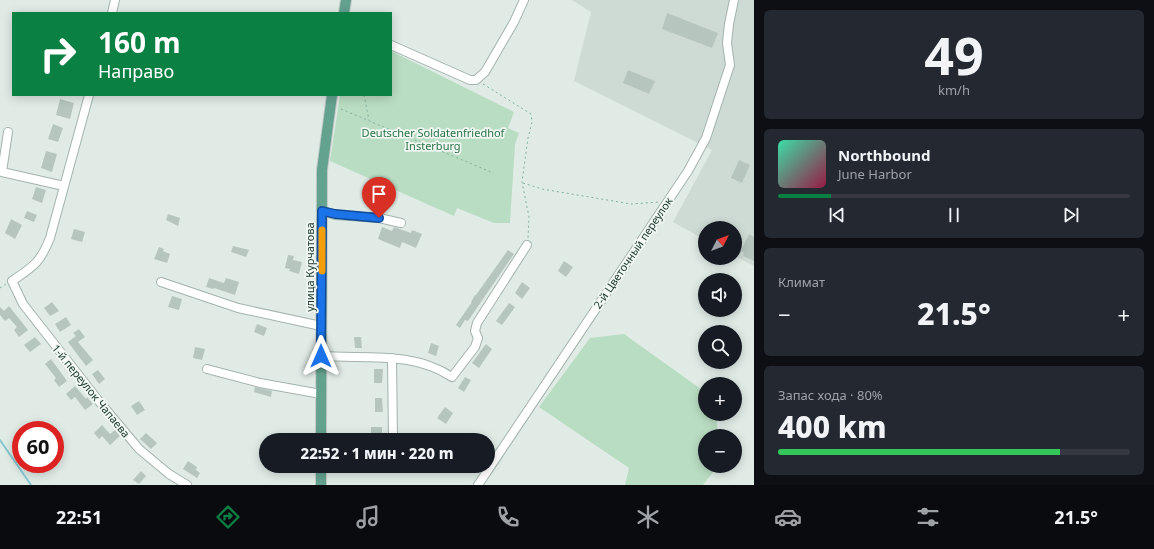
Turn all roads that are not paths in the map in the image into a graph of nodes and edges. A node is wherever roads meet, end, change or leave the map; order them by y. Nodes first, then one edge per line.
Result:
1 (115, 0) edge
2 (346, 0) edge
3 (524, 0) edge
4 (734, 0) edge
5 (112, 12) edge
6 (344, 12) edge
7 (392, 45) edge
8 (89, 96) edge
9 (332, 96) edge
10 (8, 132) dead end
11 (64, 186) junction
12 (322, 211) junction
13 (401, 223) dead end
14 (527, 245) road end
15 (161, 282) dead end
16 (321, 326) junction
17 (321, 356) junction
18 (392, 358) junction
19 (207, 369) dead end
20 (321, 394) junction
21 (321, 433) edge
22 (393, 433) edge
23 (321, 473) edge
24 (187, 485) edge
25 (321, 485) edge
26 (478, 485) edge

1 - 5 street
2 - 6 main road
3 - 7 street
4 - 26 street, 2-й Цветочный переулок
8 - 11 street
9 - 12 main road, улица Курчатова
10 - 11 street
11 - 24 street, 1-й переулок Чапаева
12 - 13 street
12 - 16 main road, улица Курчатова
14 - 18 street
15 - 16 street
16 - 17 main road, улица Курчатова
17 - 18 street
17 - 20 main road, улица Курчатова
18 - 22 street
19 - 20 street
20 - 21 main road, улица Курчатова
23 - 25 main road

